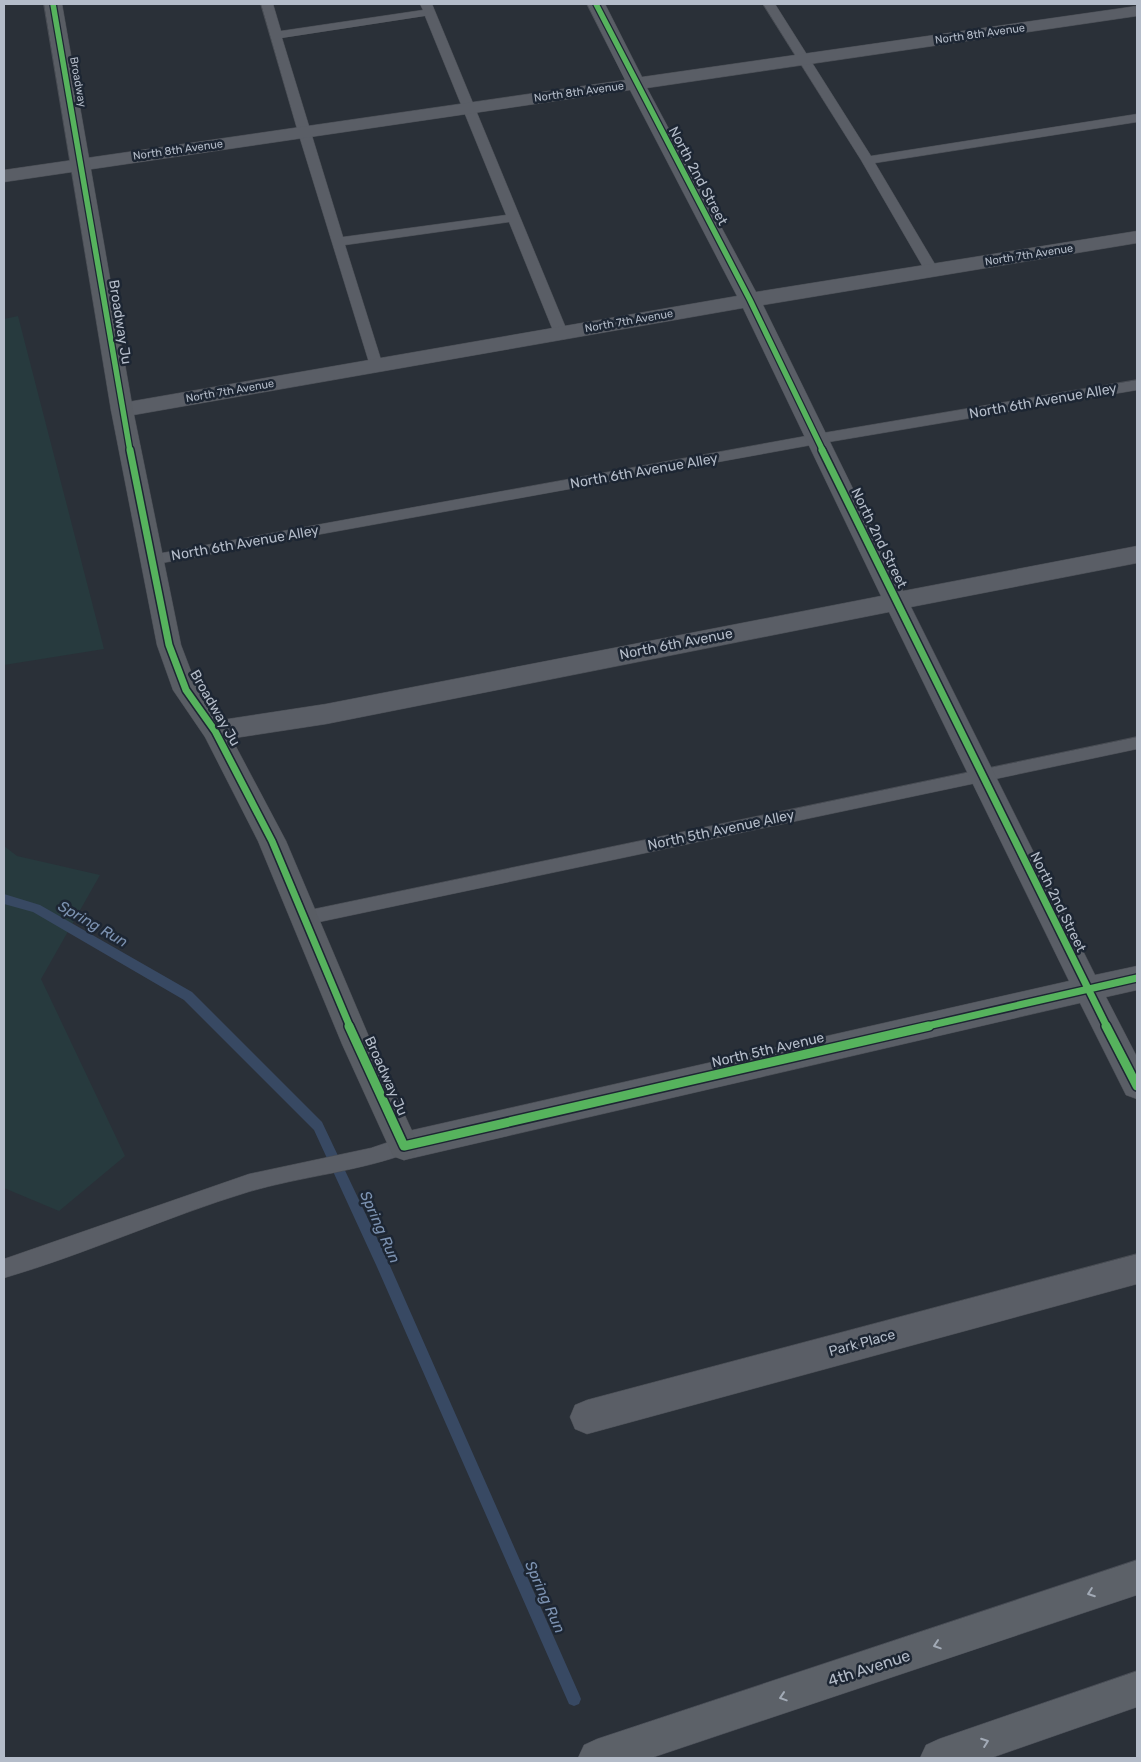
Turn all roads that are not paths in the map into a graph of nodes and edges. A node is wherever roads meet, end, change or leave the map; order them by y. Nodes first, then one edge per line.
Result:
1 (53, 4) edge
2 (268, 4) edge
3 (596, 4) edge
4 (769, 4) edge
5 (428, 8) edge
6 (1133, 11) edge
7 (276, 35) junction
8 (806, 59) junction
9 (636, 84) junction
10 (468, 108) junction
11 (1137, 118) edge
12 (304, 132) junction
13 (867, 160) junction
14 (81, 164) junction
15 (4, 176) edge
16 (513, 218) junction
17 (1137, 237) edge
18 (338, 242) junction
19 (932, 270) junction
20 (750, 300) junction
21 (561, 333) junction
22 (376, 366) junction
23 (1137, 385) edge
24 (122, 410) junction
25 (818, 440) junction
26 (1137, 554) edge
27 (151, 560) junction
28 (895, 600) junction
29 (215, 731) junction
30 (1137, 743) edge
31 (981, 774) junction
32 (305, 918) junction
33 (1137, 978) edge
34 (1087, 989) junction
35 (1137, 1086) edge
36 (404, 1146) junction
37 (4, 1269) edge
38 (1137, 1270) edge
39 (587, 1417) dead end
40 (1137, 1577) edge
41 (1137, 1689) edge
42 (598, 1758) edge
43 (939, 1758) edge

1 - 14 street, Broadway
2 - 7 lane
3 - 9 street, North 2nd Street
4 - 8 lane
5 - 7 lane
5 - 10 lane
6 - 8 street, North 8th Avenue
7 - 12 lane
8 - 9 street, North 8th Avenue
8 - 13 lane
9 - 10 street, North 8th Avenue
9 - 20 street, North 2nd Street
10 - 12 street, North 8th Avenue
10 - 16 lane
11 - 13 lane
12 - 14 street, North 8th Avenue
12 - 18 lane
13 - 19 lane
14 - 15 street, North 8th Avenue
14 - 24 street, Broadway Ju
16 - 18 lane
16 - 21 lane
17 - 19 street, North 7th Avenue
18 - 22 lane
19 - 20 street, North 7th Avenue
20 - 21 street, North 7th Avenue
20 - 25 street, North 2nd Street
21 - 22 street, North 7th Avenue
22 - 24 street, North 7th Avenue
23 - 25 lane, North 6th Avenue Alley
24 - 27 street, Broadway Ju
25 - 27 lane, North 6th Avenue Alley
25 - 28 street, North 2nd Street
26 - 28 street, North 6th Avenue
27 - 29 street, Broadway Ju
28 - 29 street, North 6th Avenue
28 - 31 street, North 2nd Street
29 - 32 street, Broadway Ju
30 - 31 lane, North 5th Avenue Alley
31 - 32 lane, North 5th Avenue Alley
31 - 34 street, North 2nd Street
32 - 36 street, Broadway Ju
33 - 34 street, North 5th Avenue
34 - 35 street, North 2nd Street
34 - 36 street, North 5th Avenue
36 - 37 lane
38 - 39 street, Park Place
40 -> 42 main road, 4th Avenue
43 -> 41 main road

